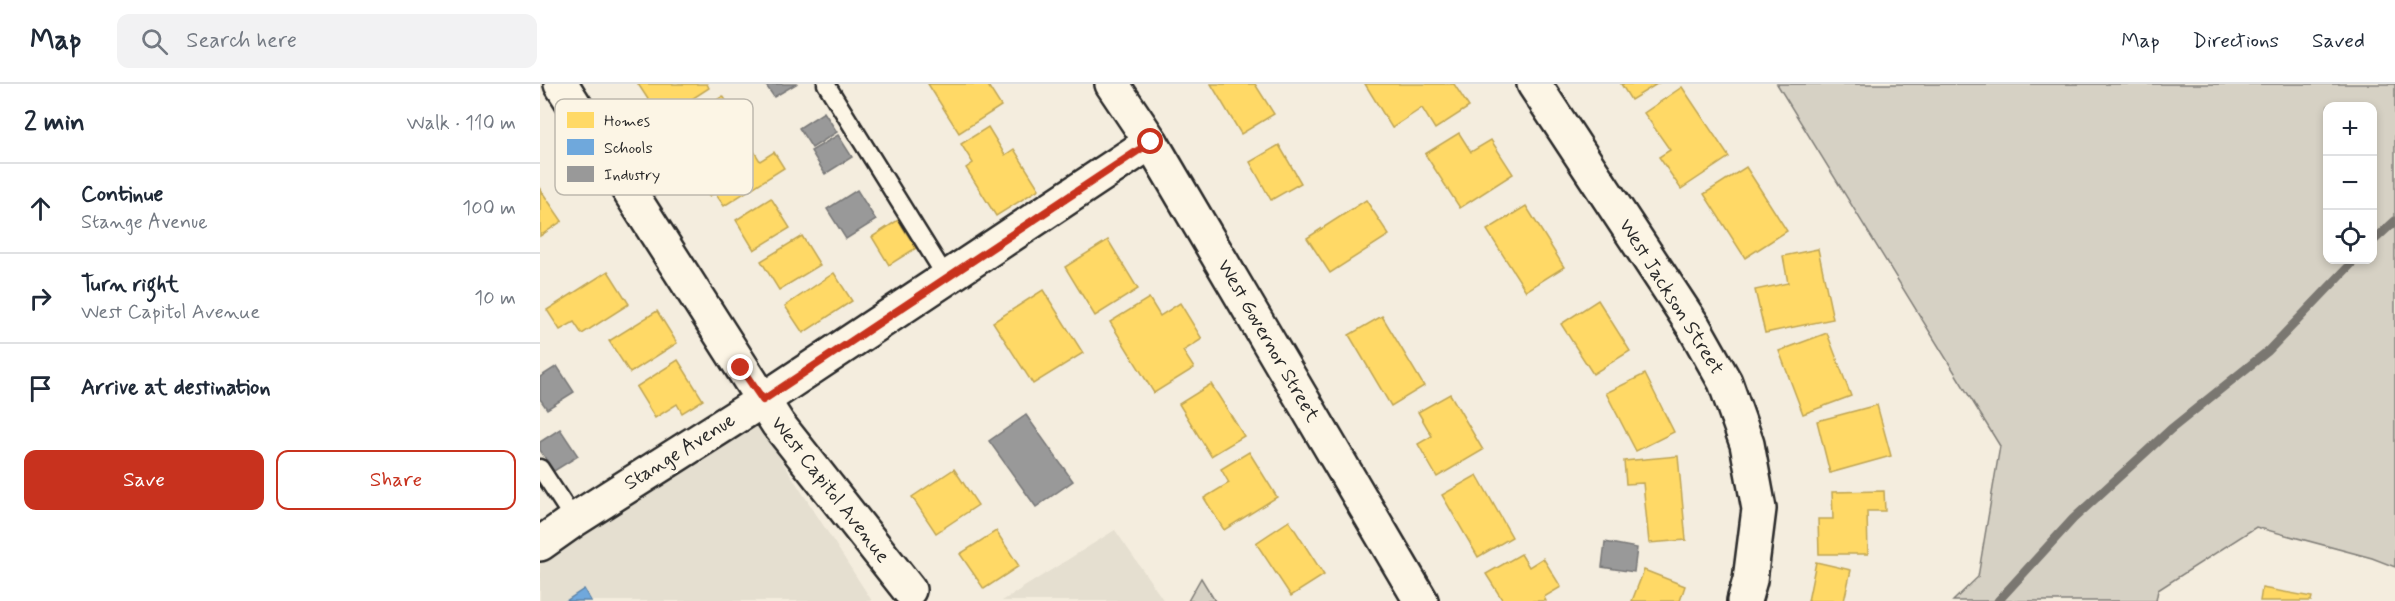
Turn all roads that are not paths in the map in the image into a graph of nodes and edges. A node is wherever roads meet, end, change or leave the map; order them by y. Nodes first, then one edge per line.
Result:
1 (561, 84) edge
2 (826, 84) edge
3 (1112, 84) edge
4 (1534, 84) edge
5 (571, 99) edge
6 (1151, 142) junction
7 (632, 195) edge
8 (946, 277) junction
9 (763, 400) junction
10 (540, 468) edge
11 (574, 520) junction
12 (540, 544) edge
13 (909, 590) dead end
14 (1421, 601) edge
15 (1744, 601) edge

1 - 5 street, West Capitol Avenue
2 - 8 lane
3 - 6 street, West Governor Street
4 - 15 street, West Jackson Street
6 - 8 street, Stange Avenue
6 - 14 street, West Governor Street
7 - 9 street, West Capitol Avenue
8 - 9 street, Stange Avenue
9 - 11 street, Stange Avenue
9 - 13 street, West Capitol Avenue
10 - 11 lane
11 - 12 street, Stange Avenue

